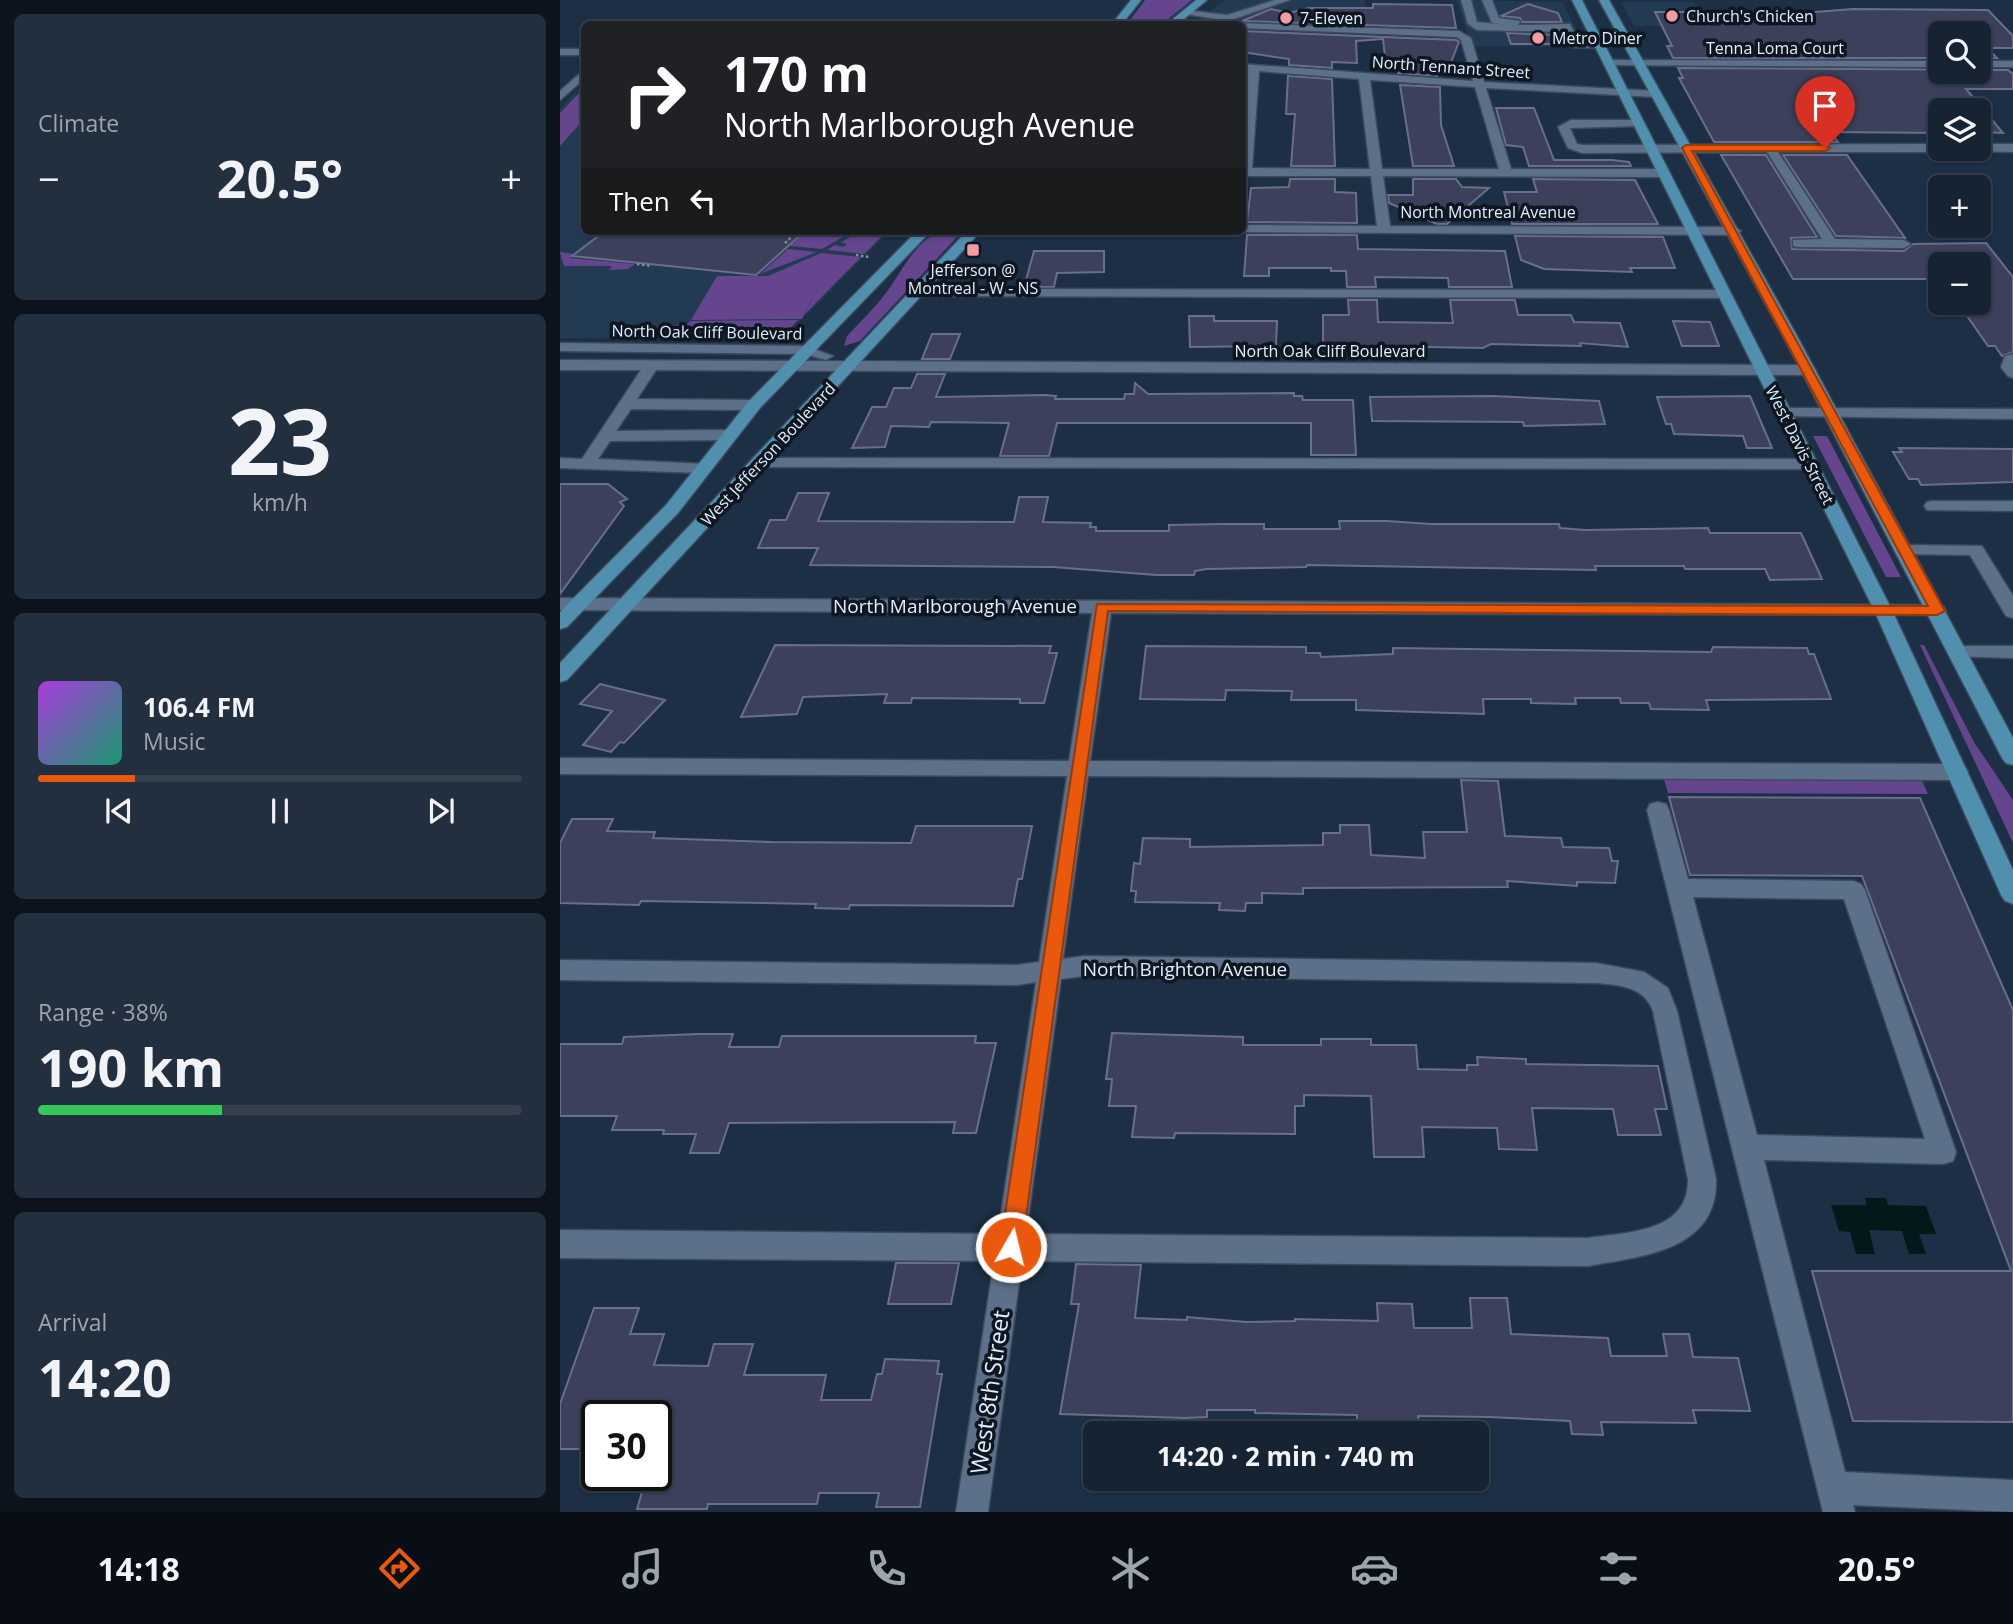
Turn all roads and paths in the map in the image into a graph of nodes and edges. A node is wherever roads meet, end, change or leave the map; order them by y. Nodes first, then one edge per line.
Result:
1 (1136, 0) edge
2 (1202, 0) edge
3 (1285, 0) edge
4 (1466, 0) edge
5 (1487, 0) edge
6 (1577, 0) edge
7 (1604, 0) edge
8 (1185, 13) junction
9 (1119, 21) edge
10 (1175, 21) edge
11 (1246, 25) edge
12 (1589, 26) junction
13 (1567, 27) junction
14 (1599, 45) junction
15 (560, 52) edge
16 (581, 52) edge
17 (1608, 63) junction
18 (1639, 63) junction
19 (1928, 64) edge
20 (1991, 64) edge
21 (2013, 64) edge
22 (1248, 67) edge
23 (581, 76) edge
24 (1364, 76) junction
25 (1480, 85) junction
26 (563, 92) edge
27 (1625, 94) junction
28 (1656, 94) junction
29 (1246, 120) edge
30 (1639, 123) junction
31 (1652, 148) junction
32 (1686, 148) junction
33 (1770, 148) junction
34 (1928, 148) edge
35 (1991, 148) edge
36 (2013, 148) edge
37 (1246, 172) edge
38 (1378, 173) junction
39 (1506, 173) junction
40 (1664, 173) junction
41 (1246, 229) edge
42 (1384, 229) junction
43 (1693, 231) junction
44 (1734, 231) junction
45 (794, 235) edge
46 (920, 235) edge
47 (970, 235) edge
48 (785, 243) dead end
49 (1798, 243) dead end
50 (1831, 243) junction
51 (1904, 244) dead end
52 (856, 255) dead end
53 (869, 257) dead end
54 (637, 264) dead end
55 (652, 266) dead end
56 (917, 293) junction
57 (1724, 294) junction
58 (560, 348) edge
59 (806, 350) junction
60 (2013, 358) edge
61 (851, 364) junction
62 (560, 365) edge
63 (652, 365) junction
64 (792, 366) junction
65 (1762, 370) junction
66 (1808, 370) junction
67 (2013, 373) edge
68 (627, 404) junction
69 (754, 405) junction
70 (1784, 413) junction
71 (1832, 414) junction
72 (2013, 414) edge
73 (727, 435) junction
74 (605, 436) junction
75 (560, 463) edge
76 (587, 463) junction
77 (760, 463) junction
78 (1809, 464) junction
79 (702, 468) junction
80 (1933, 506) dead end
81 (2013, 506) edge
82 (1906, 550) junction
83 (569, 604) edge
84 (628, 604) junction
85 (1102, 607) junction
86 (1883, 610) junction
87 (1937, 611) junction
88 (2013, 611) edge
89 (560, 623) edge
90 (1958, 652) junction
91 (2013, 652) edge
92 (560, 675) edge
93 (2013, 758) edge
94 (560, 766) edge
95 (1079, 767) junction
96 (1957, 772) junction
97 (1658, 810) dead end
98 (1679, 888) junction
99 (2013, 895) edge
100 (560, 970) edge
101 (1051, 970) junction
102 (1747, 1147) junction
103 (560, 1244) edge
104 (1011, 1247) junction
105 (2013, 1496) edge
106 (1836, 1500) edge
107 (972, 1512) edge

1 - 9 main road
2 - 8 main road
3 - 8 street
4 - 13 street
5 - 13 street
6 - 12 main road, West Davis Street
7 - 18 main road
8 - 10 main road
11 - 25 street
12 - 13 street
12 - 14 main road, West Davis Street
13 - 14 street
14 - 17 main road, West Davis Street
15 - 16 street
17 - 18 street, Tenna Loma Court
17 - 27 main road, West Davis Street
18 - 19 street, Tenna Loma Court
18 - 28 main road
20 - 21 street
22 - 24 street, North Tennant Street
22 - 29 street
23 - 26 street
24 - 25 street, North Tennant Street
24 - 38 street
25 - 27 street, North Tennant Street
25 - 39 street
27 - 28 street, North Tennant Street
27 - 30 main road, West Davis Street
28 - 32 main road
30 - 31 main road, West Davis Street
30 - 31 street
31 - 32 street
31 - 40 main road, West Davis Street
32 - 33 street
32 - 44 main road
33 - 34 street
33 - 50 street
35 - 36 street
37 - 38 street
38 - 39 street
38 - 42 street
39 - 40 street
40 - 43 main road, West Davis Street
41 - 42 street, North Montreal Avenue
42 - 43 street, North Montreal Avenue
43 - 44 street, North Montreal Avenue
43 - 57 main road, West Davis Street
44 - 66 main road
45 - 48 path
46 - 59 main road, West Jefferson Boulevard
47 - 56 main road, West Jefferson Boulevard
49 - 50 street
50 - 51 street
52 - 53 path
54 - 55 path
56 - 57 street
56 - 61 main road, West Jefferson Boulevard
57 - 65 main road, West Davis Street
58 - 59 street, North Oak Cliff Boulevard
59 - 61 street, North Oak Cliff Boulevard
59 - 64 main road, West Jefferson Boulevard
60 - 67 street
61 - 64 street, North Oak Cliff Boulevard
61 - 65 street, North Oak Cliff Boulevard
61 - 77 main road, West Jefferson Boulevard
62 - 63 street, North Oak Cliff Boulevard
63 - 64 street, North Oak Cliff Boulevard
63 - 68 street
64 - 69 main road, West Jefferson Boulevard
65 - 66 street, North Oak Cliff Boulevard
65 - 70 main road, West Davis Street
66 - 71 main road
68 - 69 street
68 - 74 street
69 - 73 main road, West Jefferson Boulevard
70 - 71 street
70 - 78 main road, West Davis Street
71 - 72 street
71 - 82 main road
73 - 74 street
73 - 79 main road, West Jefferson Boulevard
74 - 76 street
75 - 76 street
76 - 79 street
77 - 78 street
77 - 84 main road, West Jefferson Boulevard
78 - 86 main road, West Davis Street
79 - 83 main road, West Jefferson Boulevard
80 - 81 street
82 - 87 main road
82 - 88 street
83 - 84 street, North Marlborough Avenue
83 - 89 main road, West Jefferson Boulevard
84 - 85 street, North Marlborough Avenue
84 - 92 main road, West Jefferson Boulevard
85 - 86 street, North Marlborough Avenue
85 - 95 street, West 8th Street
86 - 87 street, North Marlborough Avenue
86 - 96 main road, West Davis Street
87 - 90 main road
90 - 91 street
90 - 93 main road
94 - 95 street
95 - 96 street
95 - 101 street, West 8th Street
96 - 99 main road, West Davis Street
97 - 98 street
98 - 102 street
98 - 102 street
100 - 101 street, North Brighton Avenue
101 - 104 street, West 8th Street
101 - 104 street, North Brighton Avenue
102 - 106 street
103 - 104 street, North Brighton Avenue
104 - 107 street, West 8th Street
105 - 106 street

